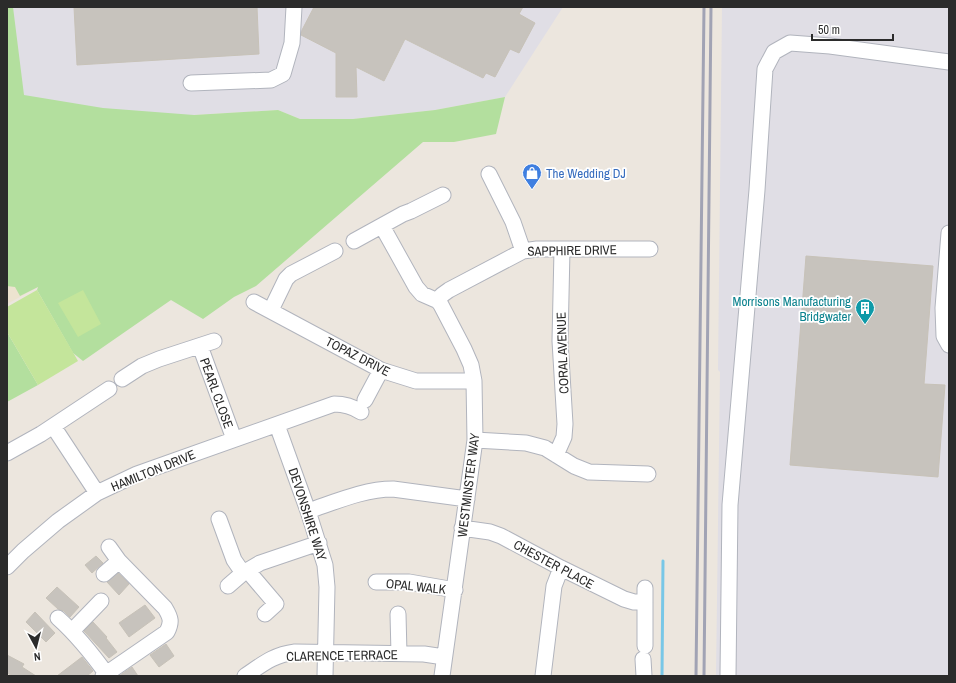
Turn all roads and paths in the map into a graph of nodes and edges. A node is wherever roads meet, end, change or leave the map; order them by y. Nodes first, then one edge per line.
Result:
1 (294, 7) edge
2 (949, 62) edge
3 (191, 83) dead end
4 (489, 174) dead end
5 (442, 195) dead end
6 (382, 226) junction
7 (949, 233) edge
8 (359, 238) dead end
9 (650, 249) dead end
10 (523, 250) junction
11 (562, 250) junction
12 (335, 251) dead end
13 (438, 301) junction
14 (254, 302) dead end
15 (271, 310) junction
16 (949, 345) edge
17 (381, 370) junction
18 (122, 379) dead end
19 (474, 381) junction
20 (109, 388) dead end
21 (277, 425) junction
22 (47, 430) junction
23 (234, 439) junction
24 (475, 440) junction
25 (7, 453) edge
26 (556, 455) junction
27 (648, 474) dead end
28 (97, 493) junction
29 (467, 499) junction
30 (308, 511) junction
31 (219, 519) dead end
32 (462, 528) junction
33 (319, 543) junction
34 (109, 547) dead end
35 (119, 561) junction
36 (7, 567) edge
37 (561, 568) junction
38 (245, 571) junction
39 (104, 574) dead end
40 (376, 582) dead end
41 (228, 586) dead end
42 (455, 590) junction
43 (101, 601) dead end
44 (265, 614) dead end
45 (398, 614) dead end
46 (58, 618) dead end
47 (72, 631) junction
48 (325, 653) junction
49 (399, 654) junction
50 (444, 657) junction
51 (106, 675) edge
52 (245, 676) edge
53 (325, 676) edge
54 (442, 676) edge
55 (543, 676) edge
56 (644, 676) edge
57 (728, 676) edge

1 - 3 street
2 - 57 street
4 - 10 street
5 - 6 street
6 - 8 street
6 - 13 street
7 - 16 street
9 - 11 street, SAPPHIRE DRIVE
10 - 11 street, SAPPHIRE DRIVE
10 - 13 street, SAPPHIRE DRIVE
11 - 26 street, CORAL AVENUE
12 - 15 street
13 - 19 street, WESTMINSTER WAY
14 - 15 street, TOPAZ DRIVE
15 - 17 street, TOPAZ DRIVE
17 - 19 street, TOPAZ DRIVE
17 - 21 street, HAMILTON DRIVE
18 - 23 street, PEARL CLOSE
19 - 24 street, WESTMINSTER WAY
20 - 22 street
21 - 23 street, HAMILTON DRIVE
21 - 30 street, DEVONSHIRE WAY
22 - 25 street
22 - 28 street
23 - 28 street, HAMILTON DRIVE
24 - 26 street
24 - 29 street, WESTMINSTER WAY
26 - 27 street
28 - 36 street, HAMILTON DRIVE
29 - 30 street
29 - 32 street, WESTMINSTER WAY
30 - 33 street, DEVONSHIRE WAY
31 - 38 street
32 - 37 street, CHESTER PLACE
32 - 42 street, WESTMINSTER WAY
33 - 38 street
33 - 48 street, DEVONSHIRE WAY
34 - 35 street
35 - 39 street
35 - 51 street
37 - 55 street
37 - 56 street, CHESTER PLACE
38 - 41 street
38 - 44 street
40 - 42 street, OPAL WALK
42 - 50 street, WESTMINSTER WAY
43 - 47 street
45 - 49 street
46 - 47 street
47 - 51 street
48 - 49 street, CLARENCE TERRACE
48 - 52 street, CLARENCE TERRACE
48 - 53 street, DEVONSHIRE WAY
49 - 50 street, CLARENCE TERRACE
50 - 54 street, WESTMINSTER WAY

